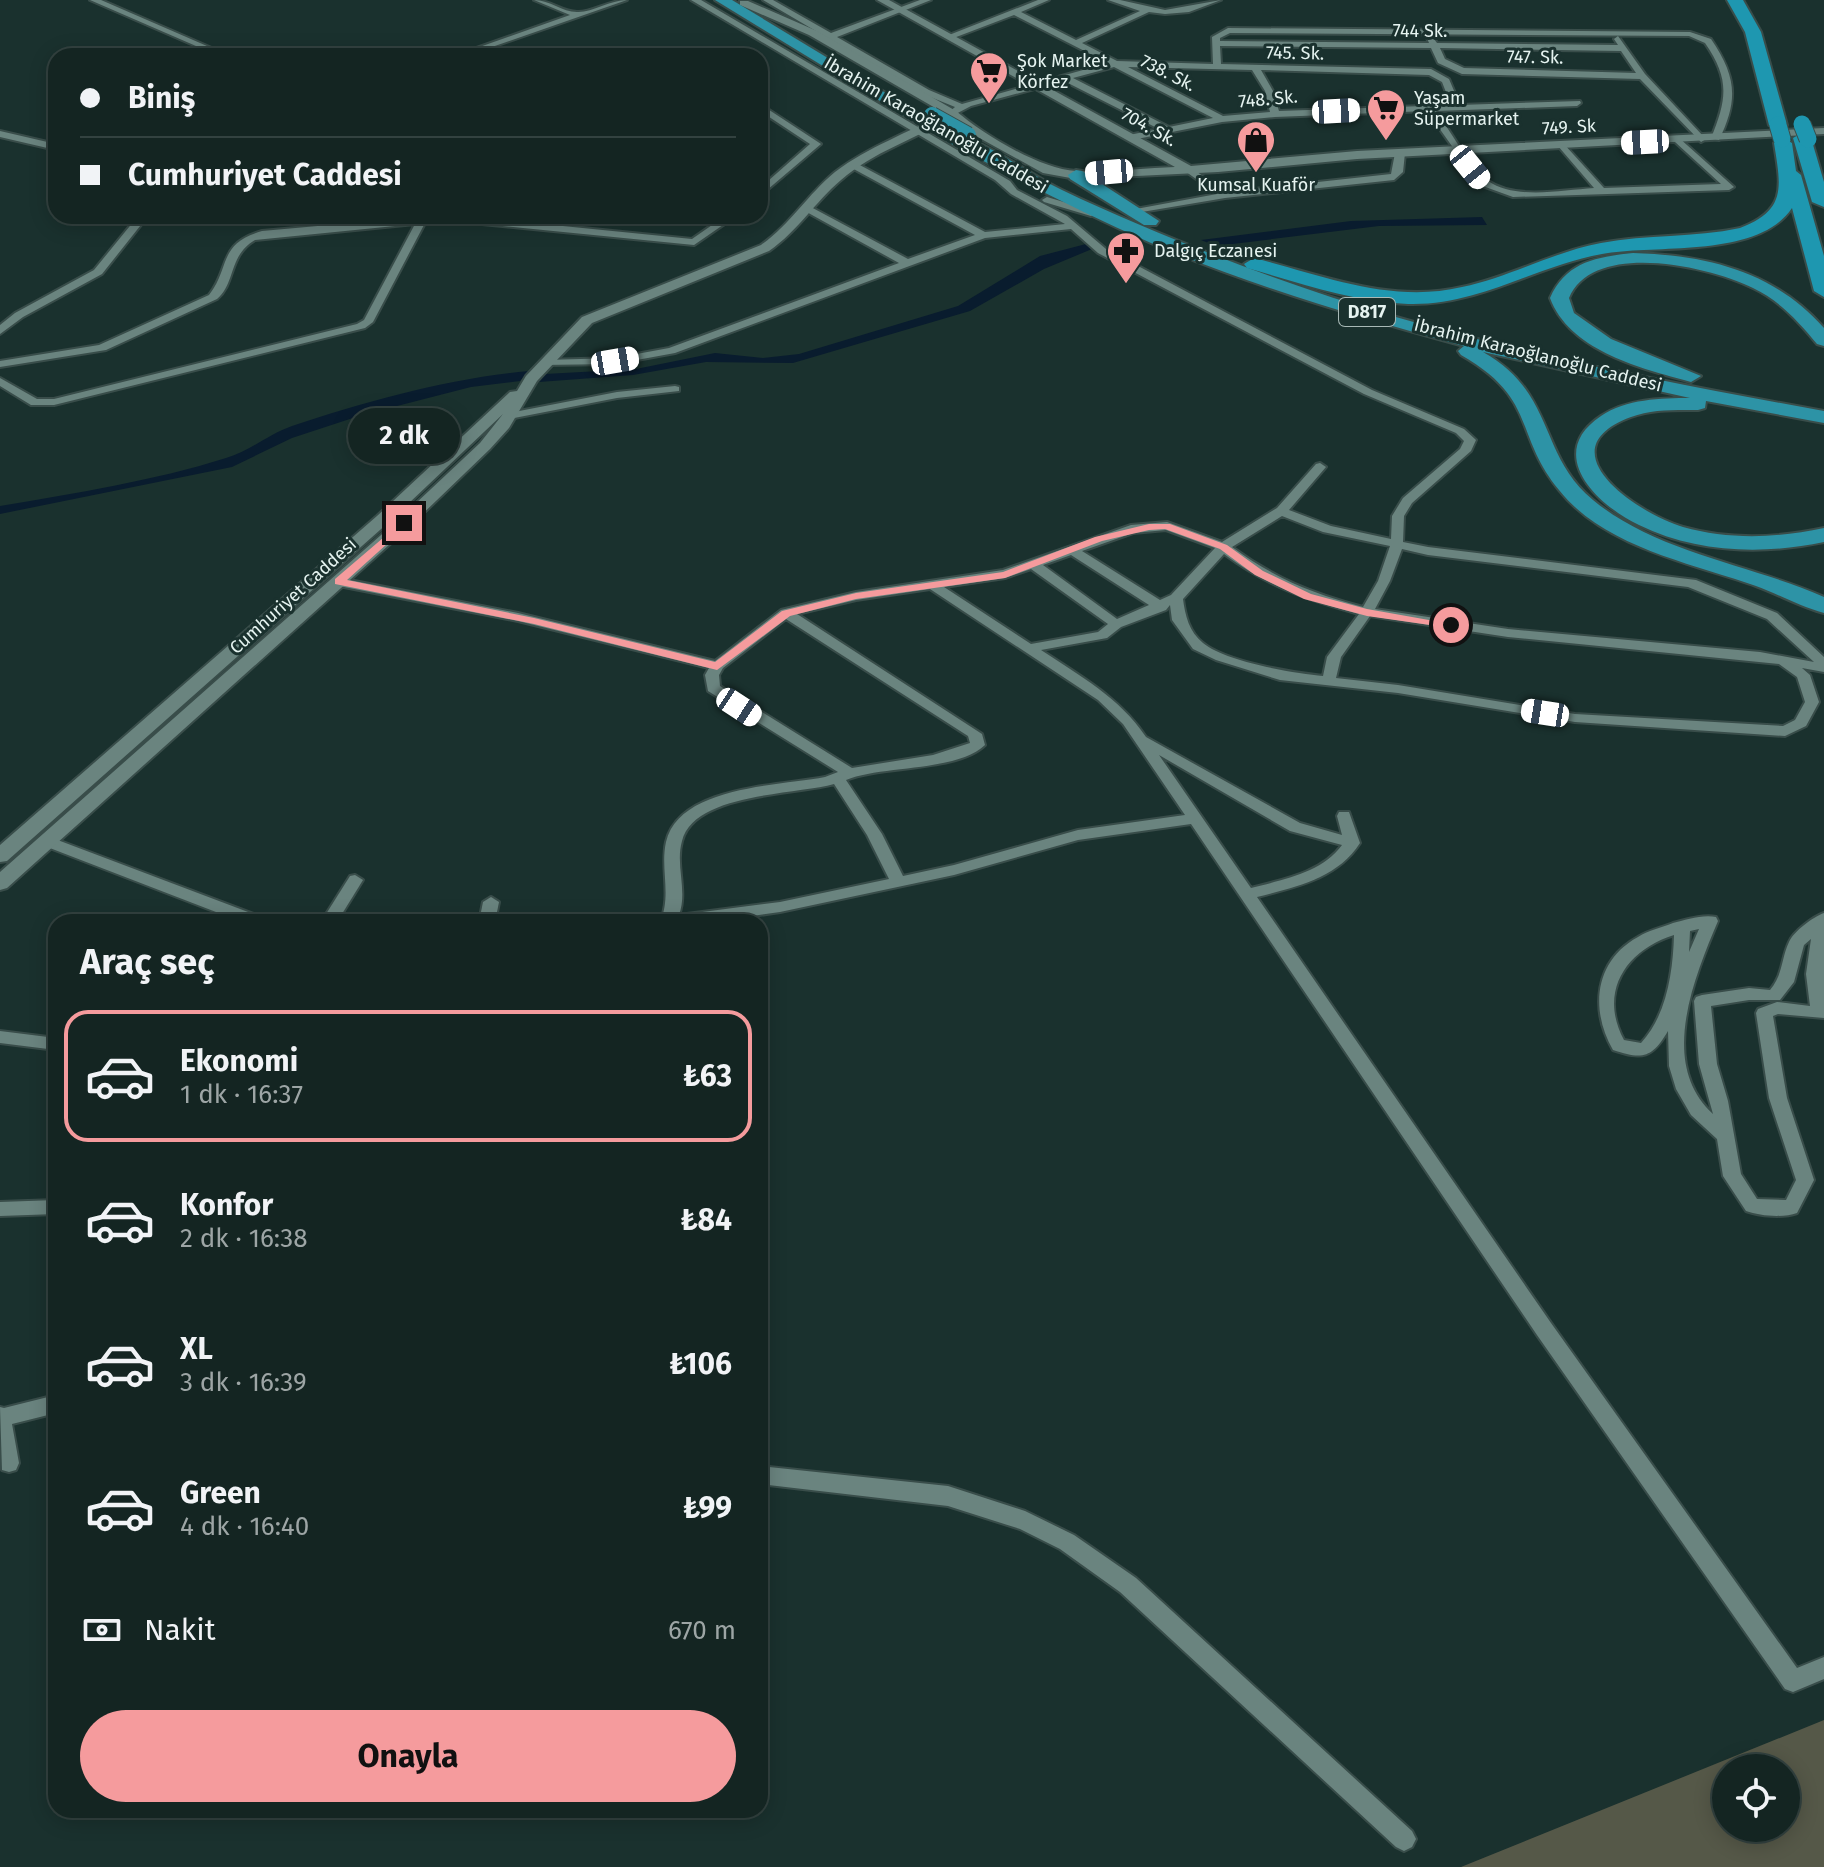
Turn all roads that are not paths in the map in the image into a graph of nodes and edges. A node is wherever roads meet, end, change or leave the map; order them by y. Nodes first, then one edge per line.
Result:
1 (94, 0) edge
2 (538, 0) edge
3 (623, 0) edge
4 (695, 0) edge
5 (707, 0) edge
6 (722, 0) edge
7 (767, 0) edge
8 (882, 0) edge
9 (927, 0) edge
10 (1045, 0) edge
11 (1112, 0) edge
12 (1217, 0) edge
13 (1735, 0) edge
14 (741, 2) edge
15 (900, 10) junction
16 (1146, 11) junction
17 (1015, 12) junction
18 (579, 16) junction
19 (737, 22) junction
20 (1428, 32) junction
21 (1616, 34) junction
22 (831, 36) junction
23 (948, 37) junction
24 (1076, 43) junction
25 (1216, 43) junction
26 (1435, 47) junction
27 (207, 48) edge
28 (482, 48) edge
29 (1623, 48) junction
30 (1115, 64) junction
31 (1217, 67) junction
32 (1255, 68) junction
33 (1642, 74) junction
34 (1064, 77) junction
35 (1033, 85) junction
36 (1577, 103) dead end
37 (1456, 105) junction
38 (1428, 106) junction
39 (957, 110) junction
40 (768, 112) edge
41 (1275, 114) junction
42 (1222, 119) junction
43 (923, 122) junction
44 (1797, 129) edge
45 (1168, 130) junction
46 (963, 132) junction
47 (0, 134) edge
48 (1132, 137) junction
49 (1716, 138) junction
50 (1701, 139) junction
51 (48, 140) edge
52 (1678, 140) junction
53 (41, 143) junction
54 (48, 145) edge
55 (1563, 146) junction
56 (1458, 150) junction
57 (1400, 153) junction
58 (853, 165) junction
59 (1188, 169) junction
60 (1070, 174) junction
61 (999, 179) junction
62 (1824, 182) edge
63 (768, 186) edge
64 (1602, 192) junction
65 (1225, 195) junction
66 (806, 208) junction
67 (1130, 211) junction
68 (1824, 212) edge
69 (1091, 213) junction
70 (137, 224) edge
71 (368, 224) edge
72 (420, 224) edge
73 (512, 224) edge
74 (720, 224) edge
75 (1073, 226) junction
76 (1163, 231) junction
77 (983, 235) junction
78 (906, 262) junction
79 (1254, 264) junction
80 (1824, 291) edge
81 (1305, 293) junction
82 (0, 331) edge
83 (1824, 340) edge
84 (545, 363) junction
85 (0, 364) edge
86 (0, 381) edge
87 (675, 389) dead end
88 (521, 390) junction
89 (1824, 405) edge
90 (1801, 408) edge
91 (509, 416) junction
92 (1320, 467) dead end
93 (1281, 511) junction
94 (1824, 535) edge
95 (1397, 544) junction
96 (1223, 547) junction
97 (1072, 550) junction
98 (1033, 564) junction
99 (339, 582) junction
100 (935, 587) junction
101 (1176, 598) junction
102 (1156, 604) junction
103 (1824, 606) edge
104 (1367, 612) junction
105 (786, 613) junction
106 (1179, 620) junction
107 (1116, 624) junction
108 (1029, 648) junction
109 (1782, 660) junction
110 (717, 666) junction
111 (1824, 666) edge
112 (1329, 680) junction
113 (1144, 741) junction
114 (844, 776) junction
115 (1344, 816) dead end
116 (1194, 819) junction
117 (47, 841) junction
118 (1352, 843) junction
119 (0, 856) edge
120 (355, 880) dead end
121 (897, 880) junction
122 (0, 883) edge
123 (1249, 894) junction
124 (491, 902) dead end
125 (237, 914) edge
126 (334, 914) edge
127 (489, 914) edge
128 (671, 914) edge
129 (728, 914) edge
130 (1822, 920) edge
131 (1682, 926) junction
132 (1822, 1015) edge
133 (0, 1037) edge
134 (48, 1043) edge
135 (1725, 1136) junction
136 (48, 1207) edge
137 (0, 1209) edge
138 (48, 1406) edge
139 (0, 1417) edge
140 (9, 1463) dead end
141 (768, 1476) edge
142 (1824, 1668) edge
143 (1404, 1839) dead end

1 - 27 street
2 - 18 street
3 - 18 street
4 - 19 street
5 - 19 street
6 - 43 highway, İbrahim Karaoğlanoğlu Caddesi / D817
7 - 22 street
8 - 15 street, 704. Sk.
9 - 15 street
10 - 17 street
11 - 16 street
12 - 16 street
13 - 44 highway
14 - 39 street
14 - 43 highway, İbrahim Karaoğlanoğlu Caddesi / D817
15 - 22 street
15 - 23 street, 704. Sk.
16 - 24 street
17 - 23 street
17 - 24 street, 738. Sk.
18 - 28 street
19 - 43 street
20 - 21 street
20 - 25 street
20 - 26 street
21 - 29 street
21 - 49 street
22 - 39 street
23 - 35 street, 704. Sk.
24 - 30 street, 738. Sk.
25 - 26 street, 744 Sk.
25 - 31 street
26 - 29 street, 744 Sk.
26 - 33 street, 747. Sk.
29 - 33 street
30 - 31 street, 745. Sk.
30 - 34 street
30 - 42 street, 738. Sk.
31 - 32 street, 745. Sk.
32 - 37 street, 745. Sk.
32 - 41 street
33 - 50 street
34 - 35 street
34 - 45 street
35 - 39 street
35 - 48 street, 704. Sk.
36 - 37 street, 748. Sk.
37 - 38 street, 748. Sk.
38 - 41 street, 748. Sk.
38 - 56 street
39 - 43 street, Cumhuriyet Caddesi
39 - 46 street
40 - 63 street
41 - 42 street, 748. Sk.
42 - 45 street, 748. Sk.
43 - 46 highway, İbrahim Karaoğlanoğlu Caddesi / D817
43 - 58 street, Cumhuriyet Caddesi
43 - 61 street
44 - 49 street, 749. Sk
44 - 62 highway
44 - 68 highway
44 - 79 highway
44 - 80 highway
45 - 48 street, 748. Sk.
46 - 60 street
46 - 69 highway, İbrahim Karaoğlanoğlu Caddesi / D817
46 - 76 highway, İbrahim Karaoğlanoğlu Caddesi / D817
47 - 53 street
48 - 59 street, 704. Sk.
49 - 50 street, 749. Sk
50 - 52 street, 749. Sk
51 - 53 street
52 - 55 street, 749. Sk
52 - 64 street
53 - 54 street
55 - 56 street, 749. Sk
55 - 64 street
56 - 57 street, 749. Sk
56 - 64 street
57 - 59 street, 749. Sk
57 - 65 street
58 - 66 street, Cumhuriyet Caddesi
58 - 77 street
59 - 60 street, 749. Sk
59 - 65 street, 704. Sk.
60 - 67 highway
61 - 69 street
61 - 75 street
65 - 67 street
66 - 78 street
66 - 84 street, Cumhuriyet Caddesi
67 - 76 highway
69 - 81 highway, İbrahim Karaoğlanoğlu Caddesi / D817
70 - 82 street
71 - 85 street
72 - 86 street
73 - 74 street
75 - 77 street
75 - 95 street
76 - 79 highway, İbrahim Karaoğlanoğlu Caddesi / D817
77 - 78 street
78 - 84 street
79 - 90 highway, İbrahim Karaoğlanoğlu Caddesi / D817
81 - 90 highway, İbrahim Karaoğlanoğlu Caddesi / D817
81 - 103 highway
83 - 90 highway
84 - 88 street, Cumhuriyet Caddesi
87 - 91 street
88 - 91 street, Cumhuriyet Caddesi
88 - 119 street
89 - 90 highway, D817
90 - 94 highway
91 - 99 street, Cumhuriyet Caddesi
92 - 93 street
93 - 95 street
93 - 96 street
95 - 104 street
95 - 111 street
96 - 97 street
96 - 101 street
96 - 104 street
97 - 98 street
97 - 102 street
98 - 100 street
98 - 107 street
99 - 110 street
99 - 117 street, Cumhuriyet Caddesi
100 - 105 street
100 - 108 street
101 - 102 street
101 - 106 street
102 - 106 street
102 - 107 street
104 - 109 street
104 - 112 street
105 - 110 street
105 - 114 street
106 - 112 street
107 - 108 street
108 - 113 street
109 - 111 street
109 - 112 street
110 - 114 street
113 - 116 street
113 - 118 street
114 - 121 street
114 - 128 street
115 - 118 street
116 - 121 street
116 - 123 street
117 - 122 street, Cumhuriyet Caddesi
117 - 125 street
118 - 123 street
120 - 126 street
121 - 129 street
123 - 142 street
124 - 127 street
130 - 132 street
130 - 135 street
131 - 131 street
131 - 135 street
132 - 135 street
133 - 134 street
136 - 137 street
138 - 139 street
139 - 140 street
141 - 143 street

